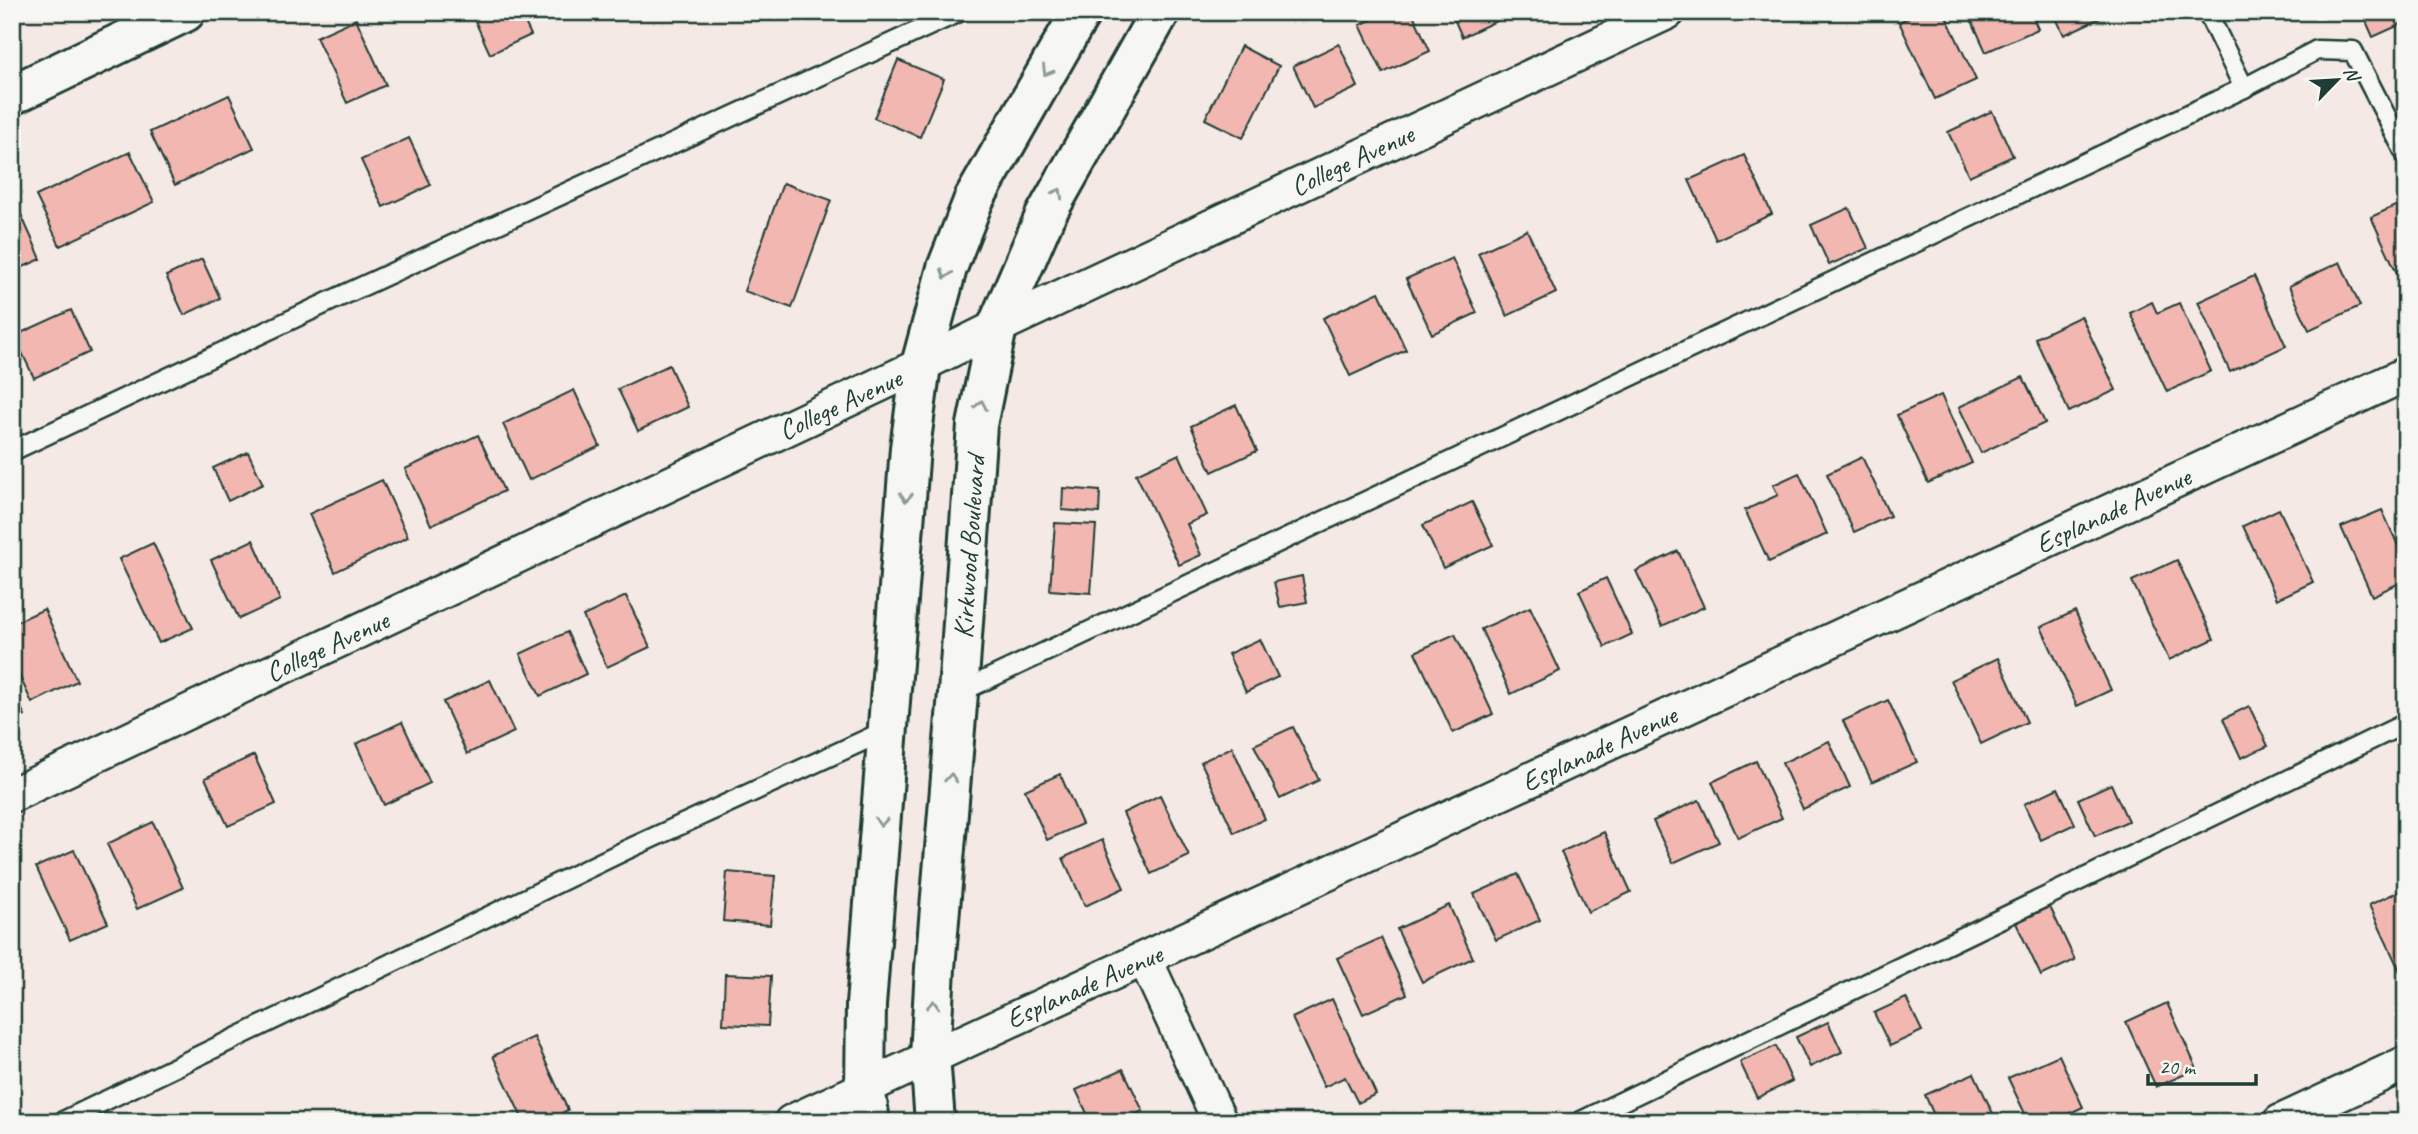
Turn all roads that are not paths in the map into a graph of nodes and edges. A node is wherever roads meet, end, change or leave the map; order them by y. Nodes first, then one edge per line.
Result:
1 (184, 12) edge
2 (959, 12) edge
3 (1081, 12) edge
4 (1160, 12) edge
5 (1668, 12) edge
6 (2207, 12) edge
7 (2244, 88) junction
8 (12, 95) edge
9 (2406, 155) edge
10 (997, 327) junction
11 (921, 365) junction
12 (2406, 374) edge
13 (12, 451) edge
14 (958, 693) junction
15 (2406, 723) edge
16 (888, 729) junction
17 (12, 795) edge
18 (1144, 959) junction
19 (930, 1056) junction
20 (2406, 1063) edge
21 (867, 1104) edge
22 (61, 1122) edge
23 (791, 1122) edge
24 (934, 1122) edge
25 (1220, 1122) edge
26 (1578, 1122) edge
27 (2280, 1122) edge

1 - 8 street
2 - 13 lane
3 -> 11 street
10 -> 4 street, Kirkwood Boulevard
5 - 10 street, College Avenue
6 - 7 lane
7 - 9 lane
7 - 14 lane
10 - 11 street, College Avenue
14 -> 10 street, Kirkwood Boulevard
11 -> 16 street
11 - 17 street, College Avenue
12 - 18 street, Esplanade Avenue
19 -> 14 street, Kirkwood Boulevard
15 - 26 lane
16 -> 21 street
16 - 22 lane
18 - 19 street, Esplanade Avenue
18 - 25 street
19 - 21 street, Esplanade Avenue
19 - 24 street, Kirkwood Boulevard
20 - 27 street
21 - 23 street, Esplanade Avenue

